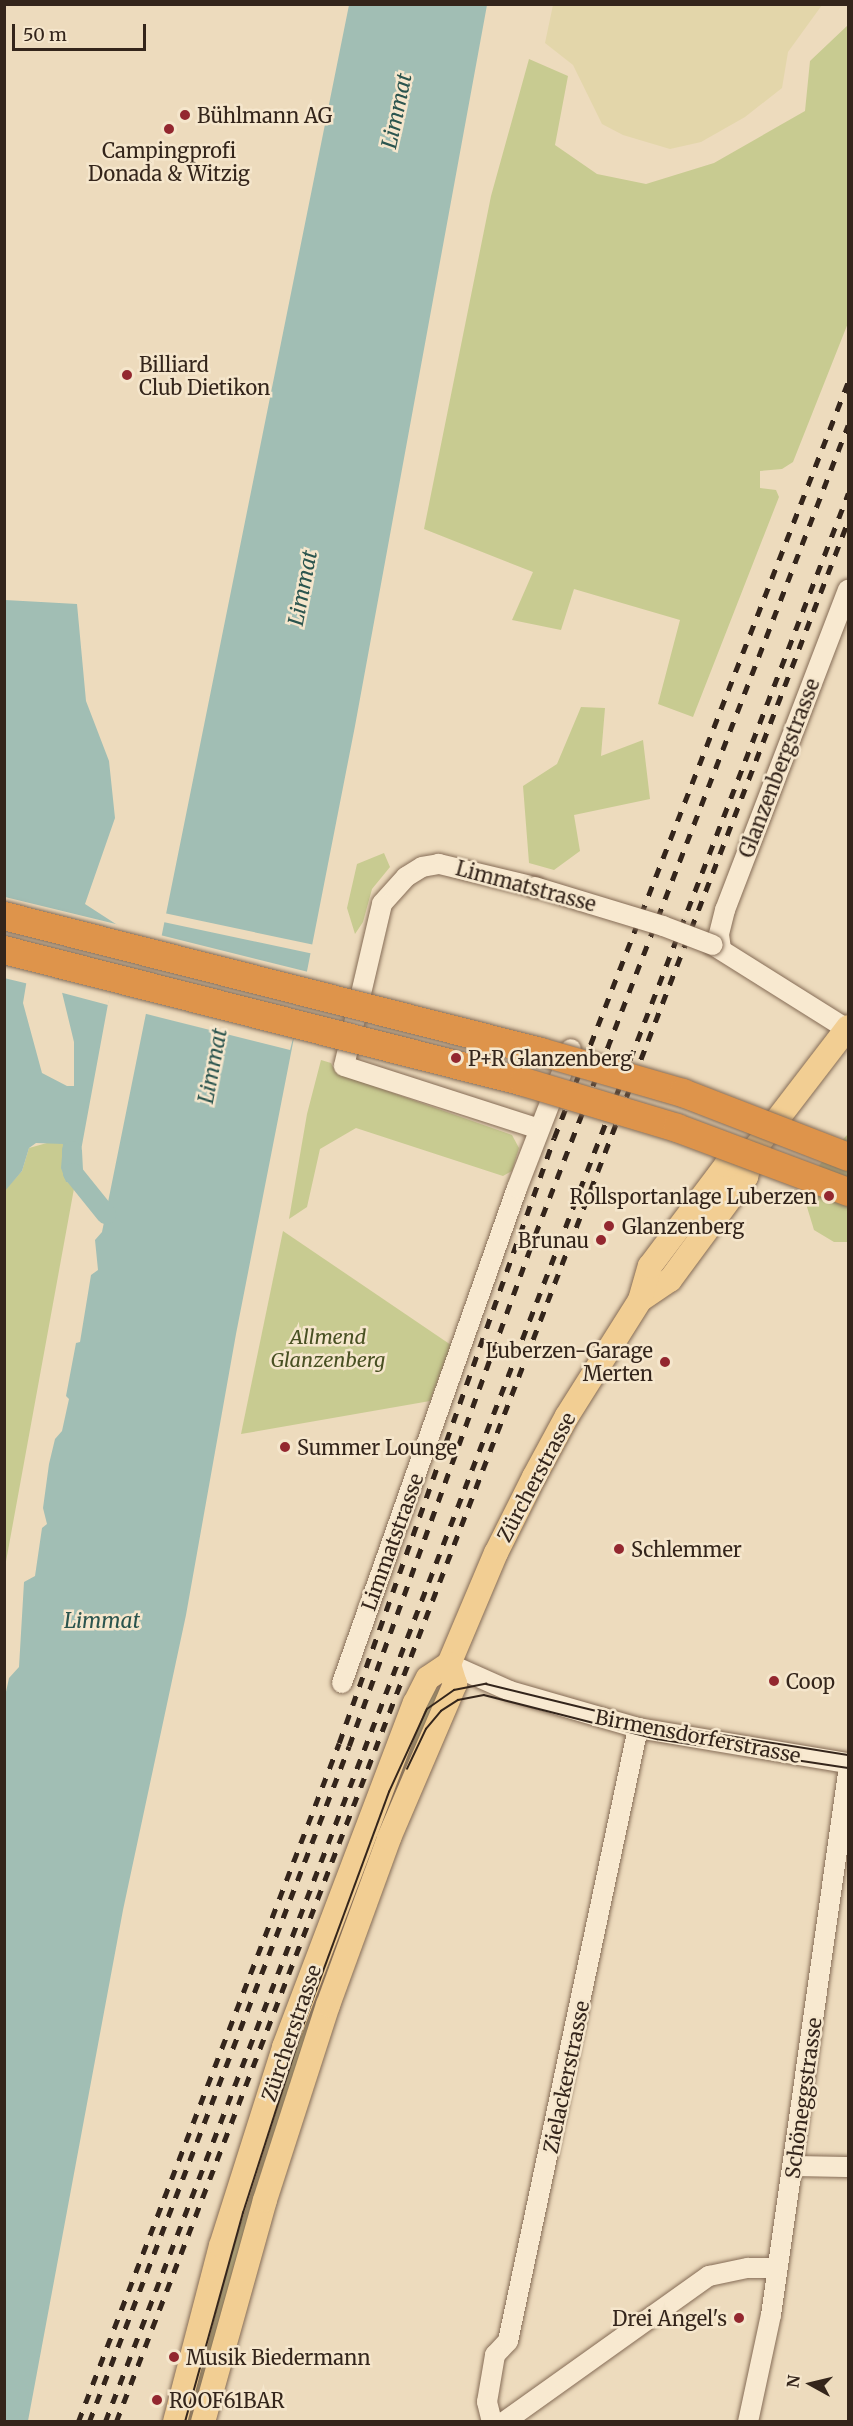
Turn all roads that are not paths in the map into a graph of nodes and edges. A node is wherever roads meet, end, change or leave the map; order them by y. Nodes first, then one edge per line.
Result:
1 (849, 590) edge
2 (4, 916) edge
3 (717, 947) junction
4 (4, 950) edge
5 (848, 1028) edge
6 (571, 1049) dead end
7 (539, 1129) junction
8 (849, 1157) edge
9 (849, 1192) edge
10 (449, 1664) junction
11 (342, 1683) dead end
12 (638, 1728) junction
13 (849, 1763) edge
14 (849, 1773) edge
15 (793, 2166) junction
16 (849, 2167) edge
17 (777, 2268) junction
18 (174, 2421) edge
19 (203, 2421) edge
20 (492, 2421) edge
21 (504, 2421) edge
22 (748, 2421) edge

1 - 3 street, Glanzenbergstrasse
2 - 8 highway, bridge
3 - 5 street, Limmatstrasse
3 - 7 street, Limmatstrasse, bridge
4 - 9 highway, bridge
5 - 10 main road, Zürcherstrasse
6 - 7 street, Limmatstrasse
7 - 11 street, Limmatstrasse
10 - 12 street, Birmensdorferstrasse
10 - 18 main road, Zürcherstrasse
10 - 19 main road, Zürcherstrasse
12 - 13 street, Birmensdorferstrasse
12 - 20 street, Zielackerstrasse
14 - 15 street, Schöneggstrasse
15 - 16 street
15 - 17 street, Schöneggstrasse
17 - 21 street
17 - 22 street, Schöneggstrasse

